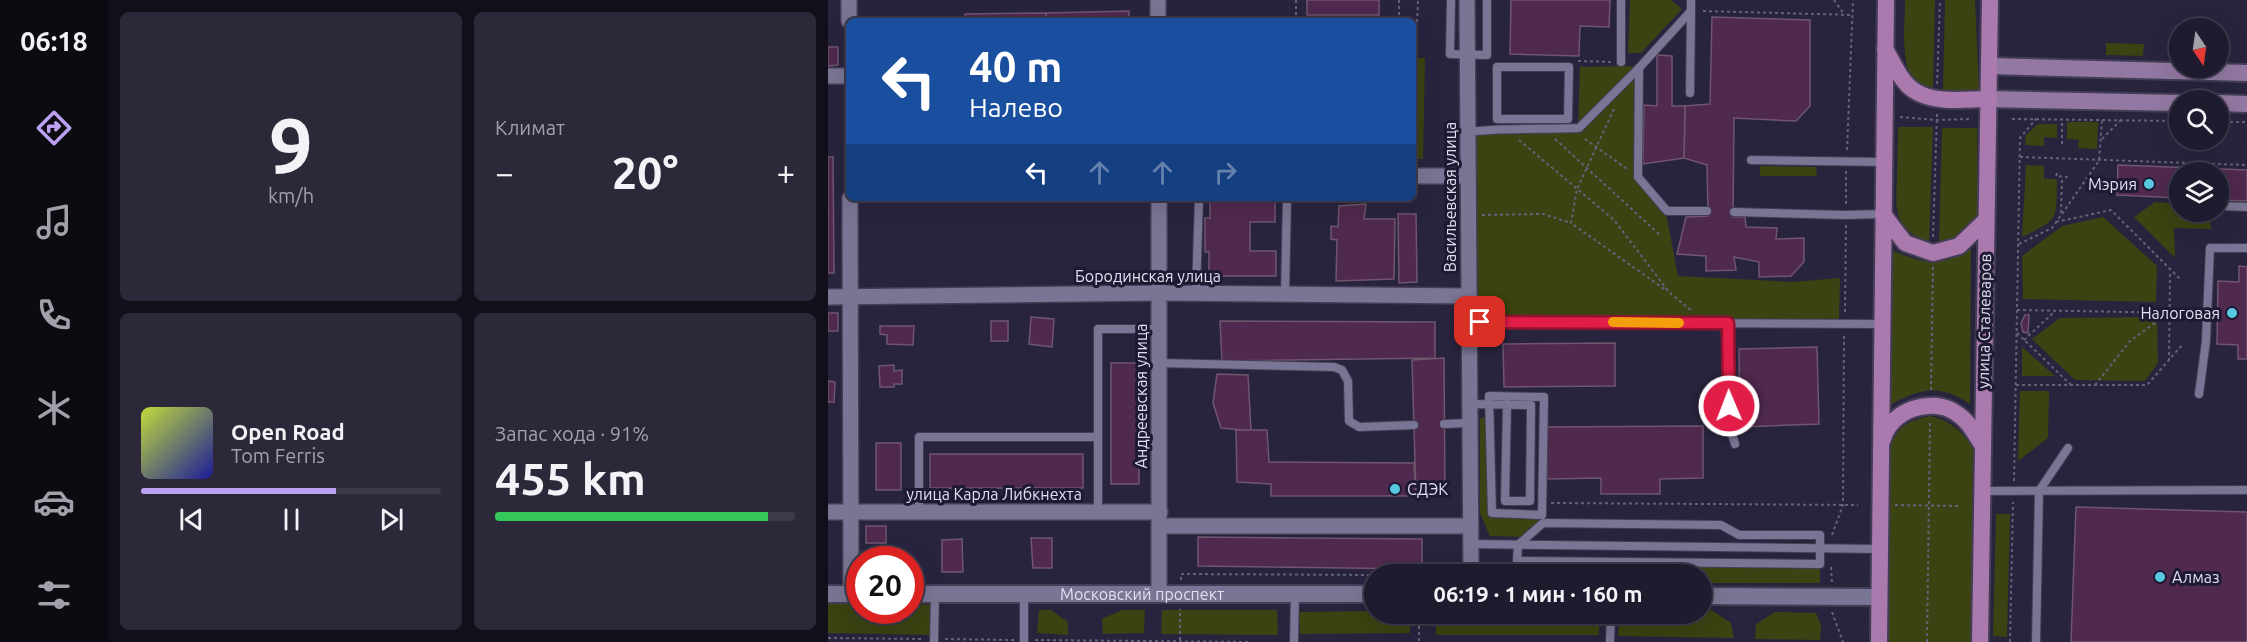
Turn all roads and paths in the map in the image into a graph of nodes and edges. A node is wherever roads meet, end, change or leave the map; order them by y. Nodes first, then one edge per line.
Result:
1 (849, 0) edge
2 (1158, 0) edge
3 (1296, 0) edge
4 (1399, 0) edge
5 (1418, 0) edge
6 (1451, 0) edge
7 (1467, 0) edge
8 (1487, 0) edge
9 (1621, 0) edge
10 (1691, 0) edge
11 (1834, 0) edge
12 (1853, 0) edge
13 (1886, 0) edge
14 (1940, 0) edge
15 (1990, 0) edge
16 (1691, 11) junction
17 (1844, 14) junction
18 (1853, 15) junction
19 (849, 18) edge
20 (1158, 18) edge
21 (1299, 18) edge
22 (1399, 18) edge
23 (1416, 24) edge
24 (1885, 48) junction
25 (1467, 54) junction
26 (1580, 61) dead end
27 (1621, 62) joint
28 (1990, 66) junction
29 (1639, 68) junction
30 (2247, 74) edge
31 (828, 76) edge
32 (846, 76) edge
33 (1690, 93) dead end
34 (1937, 98) junction
35 (1989, 99) junction
36 (2037, 100) junction
37 (2169, 103) edge
38 (2229, 103) edge
39 (2247, 104) edge
40 (1615, 106) dead end
41 (1897, 117) dead end
42 (1980, 119) dead end
43 (2012, 119) dead end
44 (2036, 119) junction
45 (1516, 120) junction
46 (1937, 120) junction
47 (2062, 120) junction
48 (2102, 120) junction
49 (2121, 120) junction
50 (2169, 121) edge
51 (2229, 122) edge
52 (2247, 122) edge
53 (1515, 130) junction
54 (1468, 132) junction
55 (1586, 139) dead end
56 (1519, 140) dead end
57 (1555, 140) dead end
58 (2100, 141) junction
59 (2062, 144) dead end
60 (1597, 148) junction
61 (2020, 157) junction
62 (1751, 160) dead end
63 (1846, 161) junction
64 (2099, 161) junction
65 (1884, 162) junction
66 (2247, 165) edge
67 (1587, 168) junction
68 (2057, 173) dead end
69 (2068, 173) dead end
70 (1416, 176) edge
71 (1468, 176) junction
72 (1638, 177) junction
73 (2062, 177) junction
74 (1577, 189) junction
75 (850, 201) edge
76 (1159, 201) edge
77 (1199, 201) edge
78 (1287, 201) edge
79 (2229, 206) edge
80 (2247, 207) edge
81 (1707, 211) dead end
82 (1734, 212) dead end
83 (1883, 214) junction
84 (1481, 215) dead end
85 (1846, 215) junction
86 (2061, 215) junction
87 (1986, 219) junction
88 (2056, 222) junction
89 (1571, 223) junction
90 (1660, 235) dead end
91 (2018, 244) junction
92 (2247, 248) edge
93 (1933, 253) junction
94 (2170, 269) junction
95 (2181, 280) dead end
96 (1669, 292) junction
97 (1158, 293) junction
98 (1196, 293) junction
99 (1285, 295) junction
100 (849, 296) junction
101 (1469, 296) junction
102 (828, 297) edge
103 (2017, 310) junction
104 (2056, 310) junction
105 (2170, 312) junction
106 (2183, 313) dead end
107 (1469, 322) junction
108 (1706, 323) junction
109 (1728, 323) junction
110 (1844, 323) junction
111 (1882, 324) junction
112 (1159, 329) junction
113 (2017, 333) junction
114 (2024, 340) junction
115 (2183, 344) dead end
116 (2169, 361) junction
117 (1159, 363) junction
118 (2016, 385) junction
119 (2071, 385) junction
120 (2096, 385) junction
121 (2199, 394) dead end
122 (1470, 404) junction
123 (1490, 404) junction
124 (1507, 404) junction
125 (1930, 405) junction
126 (1470, 423) junction
127 (1444, 424) dead end
128 (1413, 425) dead end
129 (1098, 437) junction
130 (1734, 444) dead end
131 (1983, 447) junction
132 (1881, 448) junction
133 (2068, 448) dead end
134 (2014, 474) dead end
135 (1983, 490) junction
136 (2247, 490) edge
137 (2039, 491) junction
138 (1542, 503) junction
139 (1843, 505) junction
140 (1858, 505) dead end
141 (1895, 505) dead end
142 (1928, 505) junction
143 (1960, 506) dead end
144 (2013, 507) dead end
145 (828, 512) edge
146 (852, 512) junction
147 (919, 512) junction
148 (1098, 512) junction
149 (1160, 519) junction
150 (1470, 526) junction
151 (1831, 538) dead end
152 (1470, 544) junction
153 (1518, 545) junction
154 (853, 546) edge
155 (1820, 549) junction
156 (1880, 549) junction
157 (1471, 564) edge
158 (1831, 564) dead end
159 (1364, 575) edge
160 (1832, 583) dead end
161 (1181, 585) dead end
162 (1159, 593) junction
163 (828, 594) edge
164 (846, 594) edge
165 (924, 594) edge
166 (935, 594) junction
167 (1024, 594) junction
168 (1295, 594) junction
169 (1364, 594) edge
170 (1712, 596) edge
171 (1879, 597) junction
172 (1180, 607) dead end
173 (1832, 612) dead end
174 (1419, 624) edge
175 (1611, 624) edge
176 (828, 638) edge
177 (848, 640) edge
178 (934, 640) edge
179 (1024, 641) edge
180 (1180, 641) edge
181 (1251, 642) edge
182 (1294, 642) edge
183 (1419, 642) edge
184 (1610, 642) edge
185 (1843, 642) edge
186 (1879, 642) edge
187 (1928, 642) edge
188 (1980, 642) edge
189 (2010, 642) edge
190 (2036, 642) edge

1 - 19 street
2 - 20 street
3 - 21 path
4 - 22 path
5 - 23 path
6 - 25 lane
7 - 25 street, Васильевская улица
8 - 25 lane
9 - 27 lane
10 - 16 lane
11 - 17 path
12 - 18 path
13 - 24 main road
14 - 34 path
15 - 28 main road, улица Сталеваров
16 - 17 path
16 - 29 lane
16 - 33 lane
17 - 18 path
18 - 63 path
24 - 34 main road
24 - 65 main road
25 - 54 street, Васильевская улица
26 - 27 path
28 - 30 main road
28 - 35 main road, улица Сталеваров
29 - 53 lane
29 - 72 lane
31 - 32 street
34 - 35 main road
34 - 46 path
35 - 36 main road
35 - 87 main road, улица Сталеваров
36 - 37 main road
36 - 44 path
38 - 39 main road
40 - 60 path
41 - 46 path
42 - 46 path
43 - 44 path
44 - 47 path
44 - 61 path
45 - 45 lane
45 - 53 lane
46 - 93 path
47 - 48 path
47 - 59 path
48 - 49 path
48 - 58 path
49 - 50 path
49 - 58 path
51 - 52 path
53 - 54 lane
54 - 71 street, Васильевская улица
55 - 60 path
56 - 74 path
57 - 67 path
58 - 64 path
60 - 67 path
60 - 72 path
61 - 64 path
61 - 91 path
62 - 63 lane
63 - 65 lane
63 - 85 path
64 - 66 path
64 - 86 path
65 - 83 main road
67 - 74 path
67 - 90 path
68 - 73 path
69 - 73 path
70 - 71 street
71 - 101 street, Васильевская улица
72 - 81 lane
73 - 86 path
74 - 89 path
74 - 96 path
75 - 100 street
76 - 97 street, Андреевская улица
77 - 98 lane
78 - 99 lane
79 - 80 lane
82 - 85 lane
83 - 85 lane
83 - 93 main road
83 - 111 main road
84 - 89 path
85 - 110 path
86 - 88 path
87 - 93 main road
87 - 131 main road, улица Сталеваров
88 - 91 path
88 - 94 path
89 - 96 path
91 - 103 path
92 - 121 lane
93 - 125 path
94 - 95 path
94 - 105 path
96 - 108 path
97 - 98 street, Бородинская улица
97 - 100 street, Бородинская улица
97 - 112 street, Андреевская улица
98 - 99 street, Бородинская улица
99 - 101 street, Бородинская улица
100 - 102 street, Бородинская улица
100 - 146 street
101 - 107 street, Васильевская улица
103 - 104 path
103 - 113 path
104 - 105 path
104 - 114 path
105 - 106 path
105 - 116 path
105 - 120 path
107 - 108 lane
107 - 122 street, Васильевская улица
108 - 109 lane
109 - 110 lane
109 - 130 lane
110 - 111 lane
110 - 139 path
111 - 132 main road
112 - 117 street, Андреевская улица
112 - 129 lane
113 - 114 path
113 - 118 path
114 - 119 path
115 - 116 path
116 - 120 path
117 - 128 lane
117 - 149 street, Андреевская улица
118 - 119 path
118 - 134 path
119 - 120 path
122 - 123 lane
122 - 126 street, Васильевская улица
123 - 124 lane
123 - 138 lane
123 - 138 lane
124 - 124 lane
125 - 131 main road
125 - 132 main road
125 - 142 path
126 - 127 lane
126 - 150 street, Васильевская улица
129 - 147 lane
129 - 148 lane
131 - 135 main road, улица Сталеваров
132 - 156 main road
133 - 137 lane
135 - 137 lane
135 - 188 main road, улица Сталеваров
136 - 137 lane
137 - 190 lane
138 - 139 path
139 - 140 path
139 - 151 path
141 - 142 path
142 - 143 path
142 - 187 path
144 - 189 path
145 - 146 street, улица Карла Либкнехта
146 - 147 street, улица Карла Либкнехта
146 - 154 street
147 - 148 street, улица Карла Либкнехта
148 - 149 street, улица Карла Либкнехта
149 - 150 street, улица Карла Либкнехта
149 - 162 street, Андреевская улица
150 - 152 street, Васильевская улица
152 - 153 lane
152 - 157 street, Васильевская улица
153 - 155 lane
153 - 155 lane
153 - 155 lane
155 - 156 lane
156 - 171 main road
158 - 160 path
159 - 161 path
162 - 167 street, Московский проспект
162 - 168 street, Московский проспект
163 - 164 street
165 - 166 street, Московский проспект
166 - 167 street, Московский проспект
166 - 178 lane
167 - 179 lane
168 - 169 street, Московский проспект
168 - 182 lane
170 - 171 street
171 - 186 main road
172 - 180 path
173 - 185 path
174 - 183 path
175 - 184 lane
176 - 177 path
177 - 178 path
178 - 179 path
179 - 180 path
180 - 181 path

